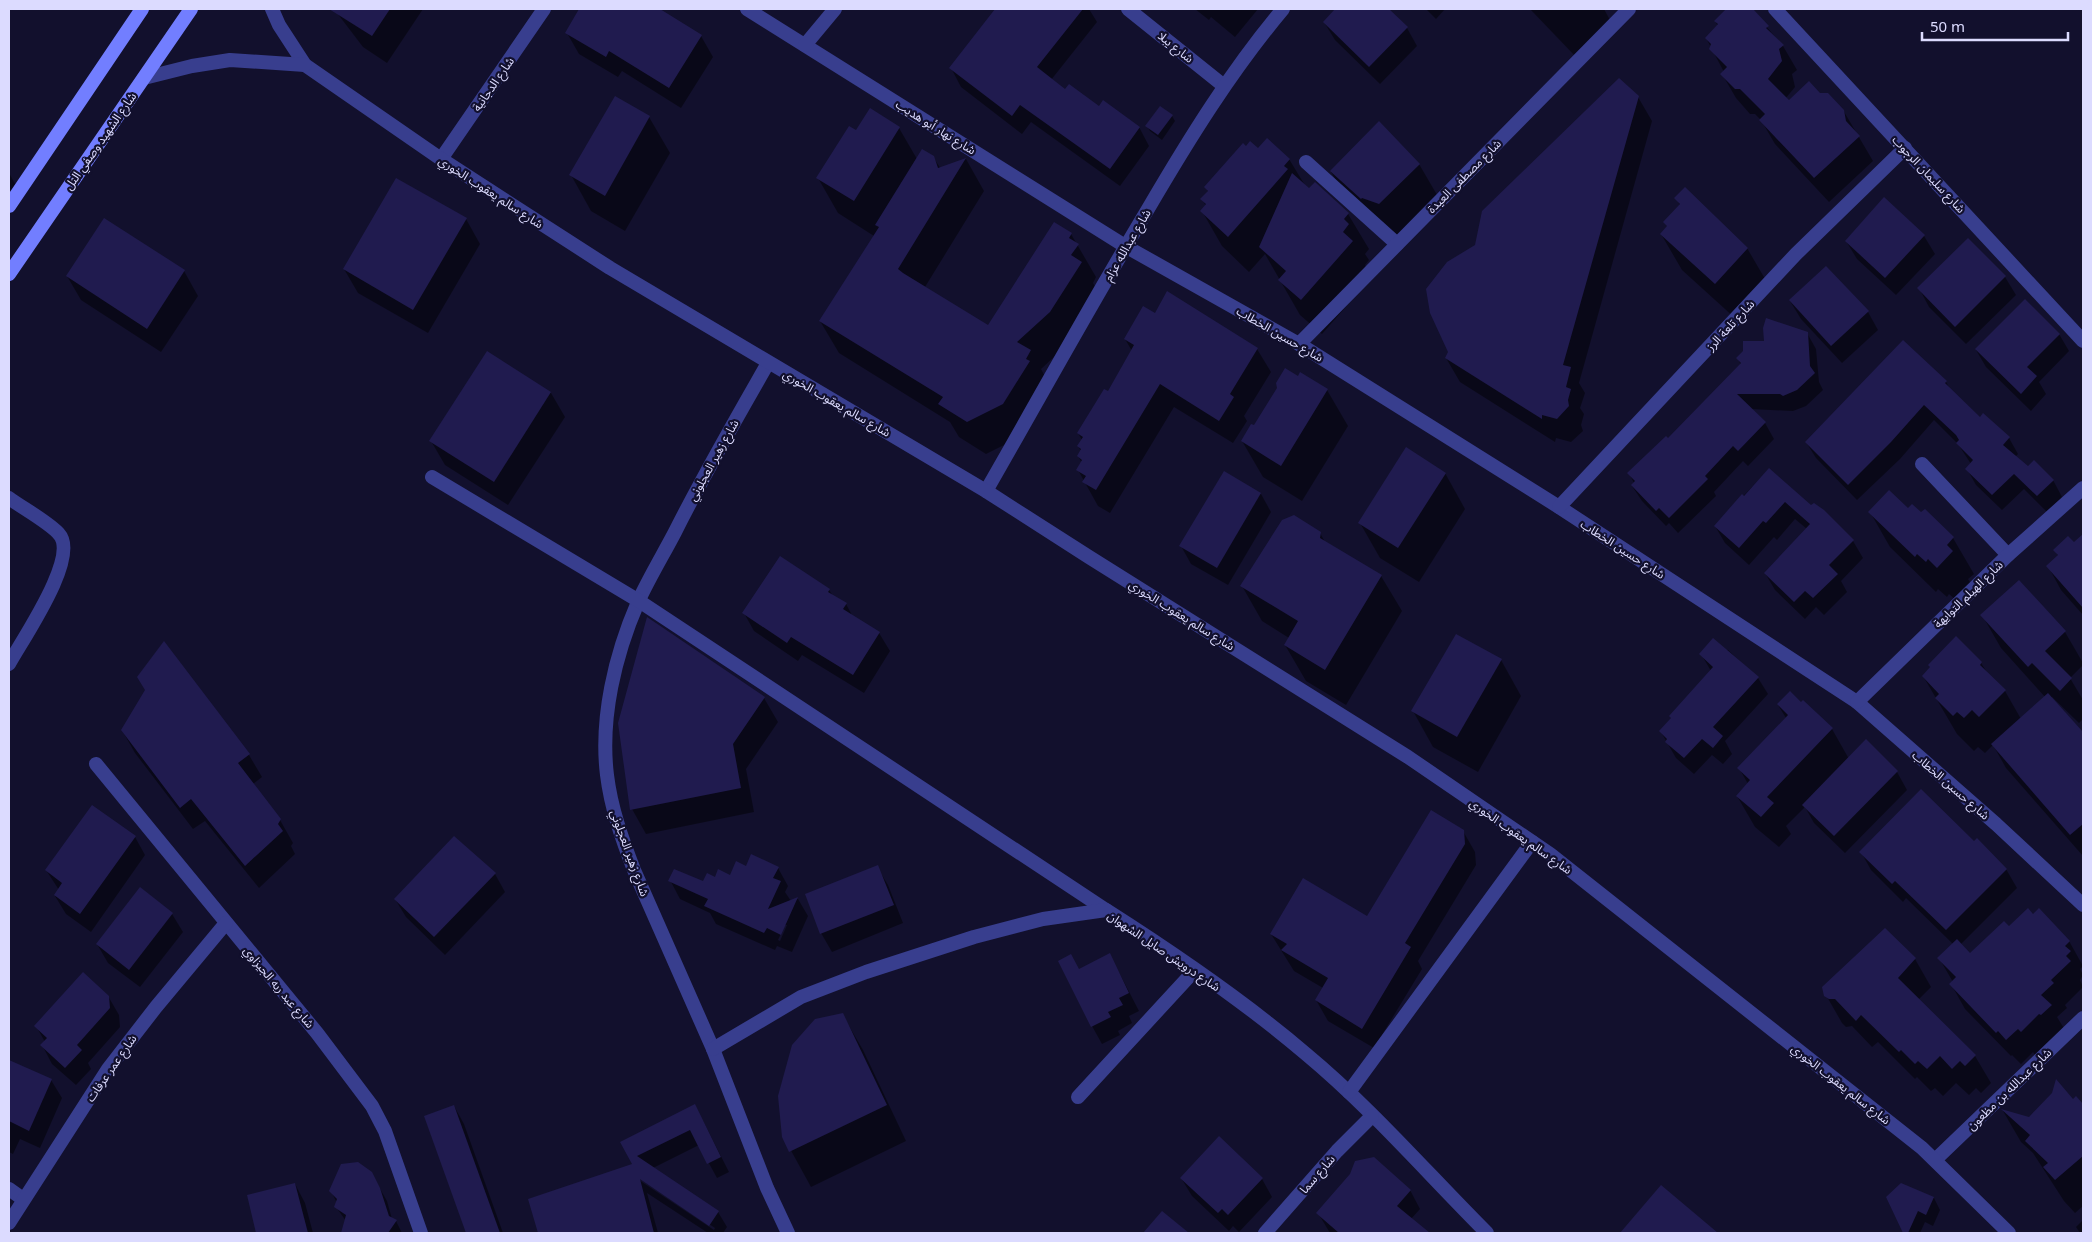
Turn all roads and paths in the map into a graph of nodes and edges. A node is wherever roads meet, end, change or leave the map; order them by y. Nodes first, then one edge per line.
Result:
1 (191, 9) edge
2 (272, 9) edge
3 (544, 9) edge
4 (747, 9) edge
5 (835, 9) edge
6 (1128, 9) edge
7 (1283, 9) edge
8 (1629, 9) edge
9 (1775, 9) edge
10 (139, 11) edge
11 (805, 45) junction
12 (305, 65) junction
13 (144, 78) junction
14 (1224, 86) junction
15 (1905, 148) junction
16 (441, 159) junction
17 (1306, 162) dead end
18 (9, 206) edge
19 (1397, 244) junction
20 (1125, 246) junction
21 (9, 274) edge
22 (2083, 340) edge
23 (1299, 344) junction
24 (768, 363) junction
25 (1922, 464) dead end
26 (432, 477) dead end
27 (986, 491) junction
28 (2081, 494) edge
29 (9, 498) edge
30 (1559, 507) junction
31 (2008, 555) junction
32 (639, 601) junction
33 (9, 664) edge
34 (1857, 702) junction
35 (96, 764) dead end
36 (1532, 842) junction
37 (2083, 905) edge
38 (1106, 910) junction
39 (226, 923) junction
40 (1195, 970) junction
41 (2083, 1018) edge
42 (713, 1049) junction
43 (1349, 1092) junction
44 (1078, 1097) dead end
45 (1372, 1116) junction
46 (1935, 1160) junction
47 (9, 1189) edge
48 (23, 1199) junction
49 (9, 1223) edge
50 (421, 1233) edge
51 (788, 1233) edge
52 (1264, 1233) edge
53 (1486, 1233) edge
54 (2010, 1233) edge

1 - 13 main road, شارع الشهيد وصفي التل
2 - 12 street, شارع سالم يعقوب الخوري
3 - 16 street, شارع الدجانية
4 - 11 street, شارع نهار أبو هديب
5 - 11 street
6 - 14 street, شارع يبلا
7 - 14 street, شارع عبدالله عزام
8 - 19 street, شارع مصطفى العيدة
9 - 15 street, شارع سليمان الرجوب
10 - 18 main road
11 - 20 street, شارع نهار أبو هديب
12 - 13 street
12 - 16 street, شارع سالم يعقوب الخوري
13 - 21 main road, شارع الشهيد وصفي التل
14 - 20 street, شارع عبدالله عزام
15 - 22 street, شارع سليمان الرجوب
15 - 30 street, شارع تلعة الرز
16 - 24 street, شارع سالم يعقوب الخوري
17 - 19 street
19 - 23 street, شارع مصطفى العيدة
20 - 23 street, شارع حسين الخطاب
20 - 27 street, شارع عبدالله عزام
23 - 30 street, شارع حسين الخطاب
24 - 27 street, شارع سالم يعقوب الخوري
24 - 32 street, شارع زهير العجلوني
25 - 31 street
26 - 32 street
27 - 36 street, شارع سالم يعقوب الخوري
28 - 31 street, شارع الهيلم التوايهة
29 - 33 street
30 - 34 street, شارع حسين الخطاب
31 - 34 street, شارع الهيلم التوايهة
32 - 38 street
32 - 42 street, شارع زهير العجلوني
34 - 37 street, شارع حسين الخطاب
35 - 39 street, شارع عبد ربه الجيزاوي
36 - 43 street
36 - 46 street, شارع سالم يعقوب الخوري
38 - 40 street, شارع درويش صايل الشهوان
38 - 42 street, شارع درويش صايل الشهوان
39 - 48 street, شارع عمر عرفات
39 - 50 street, شارع عبد ربه الجيزاوي
40 - 43 street, شارع درويش صايل الشهوان
40 - 44 street
41 - 46 street, شارع عبدالله بن مظعون
42 - 51 street, شارع زهير العجلوني
43 - 45 street, شارع درويش صايل الشهوان
45 - 52 street, شارع سما
45 - 53 street, شارع درويش صايل الشهوان
46 - 54 street, شارع سالم يعقوب الخوري
47 - 48 street
48 - 49 street, شارع عمر عرفات

